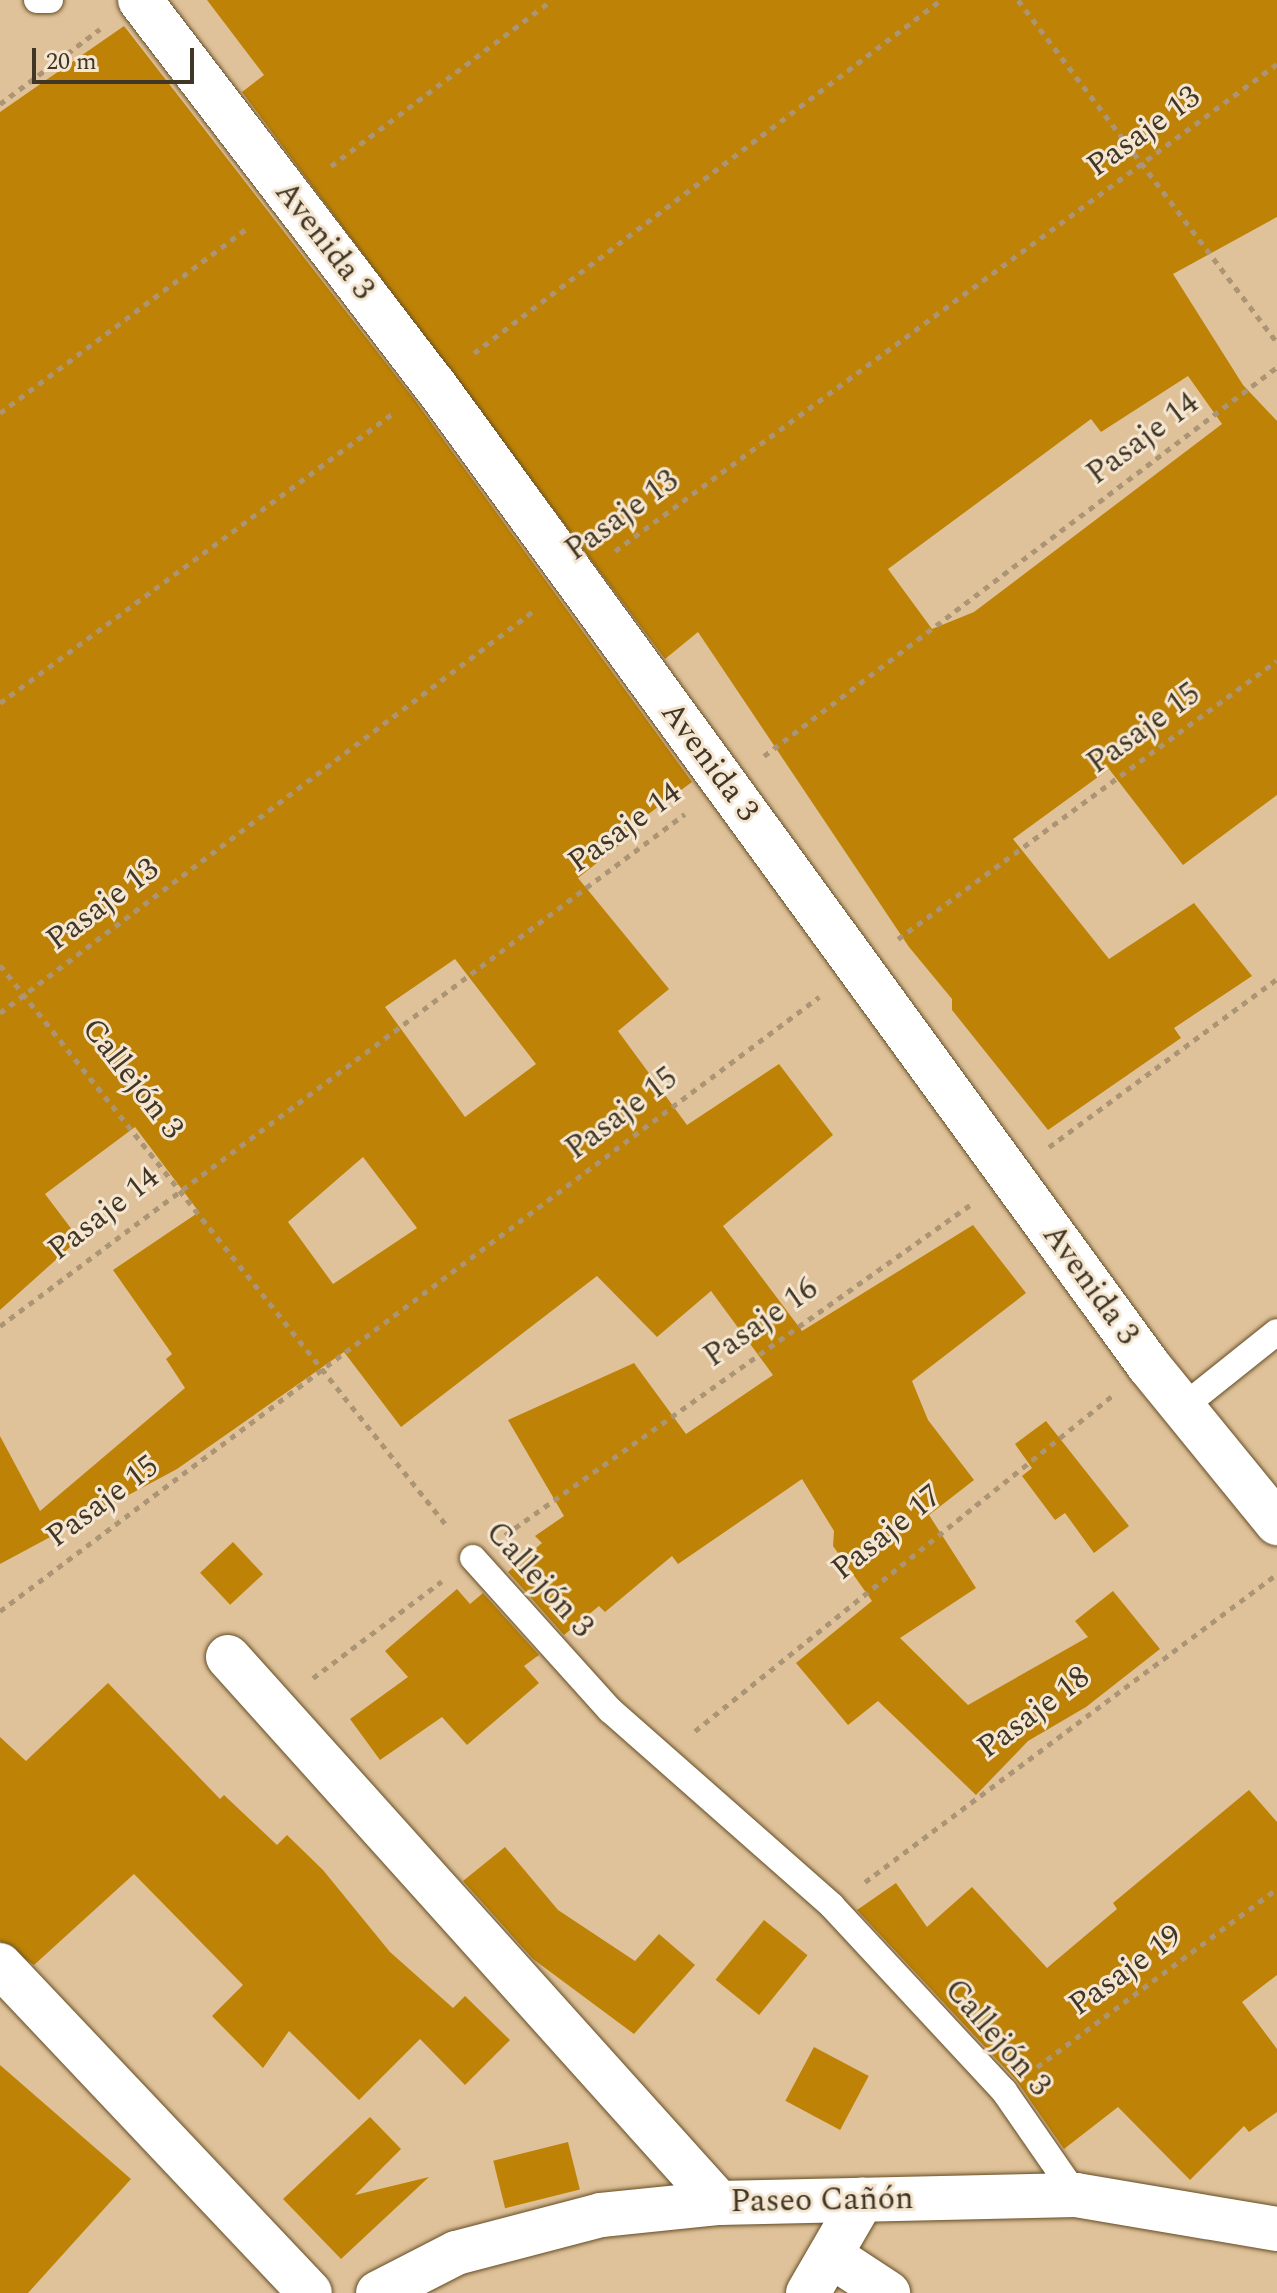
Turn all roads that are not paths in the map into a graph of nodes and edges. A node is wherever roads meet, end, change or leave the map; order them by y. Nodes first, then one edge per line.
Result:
1 (37, 0) edge
2 (50, 0) edge
3 (140, 0) edge
4 (1277, 1332) edge
5 (1183, 1407) junction
6 (1274, 1511) edge
7 (473, 1558) road end
8 (228, 1657) dead end
9 (0, 1965) edge
10 (1076, 2195) junction
11 (862, 2200) junction
12 (719, 2203) junction
13 (1277, 2229) edge
14 (833, 2257) junction
15 (310, 2293) edge
16 (378, 2293) edge
17 (808, 2293) edge
18 (888, 2293) edge

1 - 2 lane
3 - 5 street, Avenida 3
4 - 5 lane
5 - 6 street, Avenida 3
7 - 10 lane, Callejón 3
8 - 12 street
9 - 15 street
10 - 11 street, Paseo Cañón
10 - 13 street, Paseo Cañón
11 - 12 street, Paseo Cañón
11 - 14 street
12 - 16 street, Paseo Cañón
14 - 17 street
14 - 18 street

